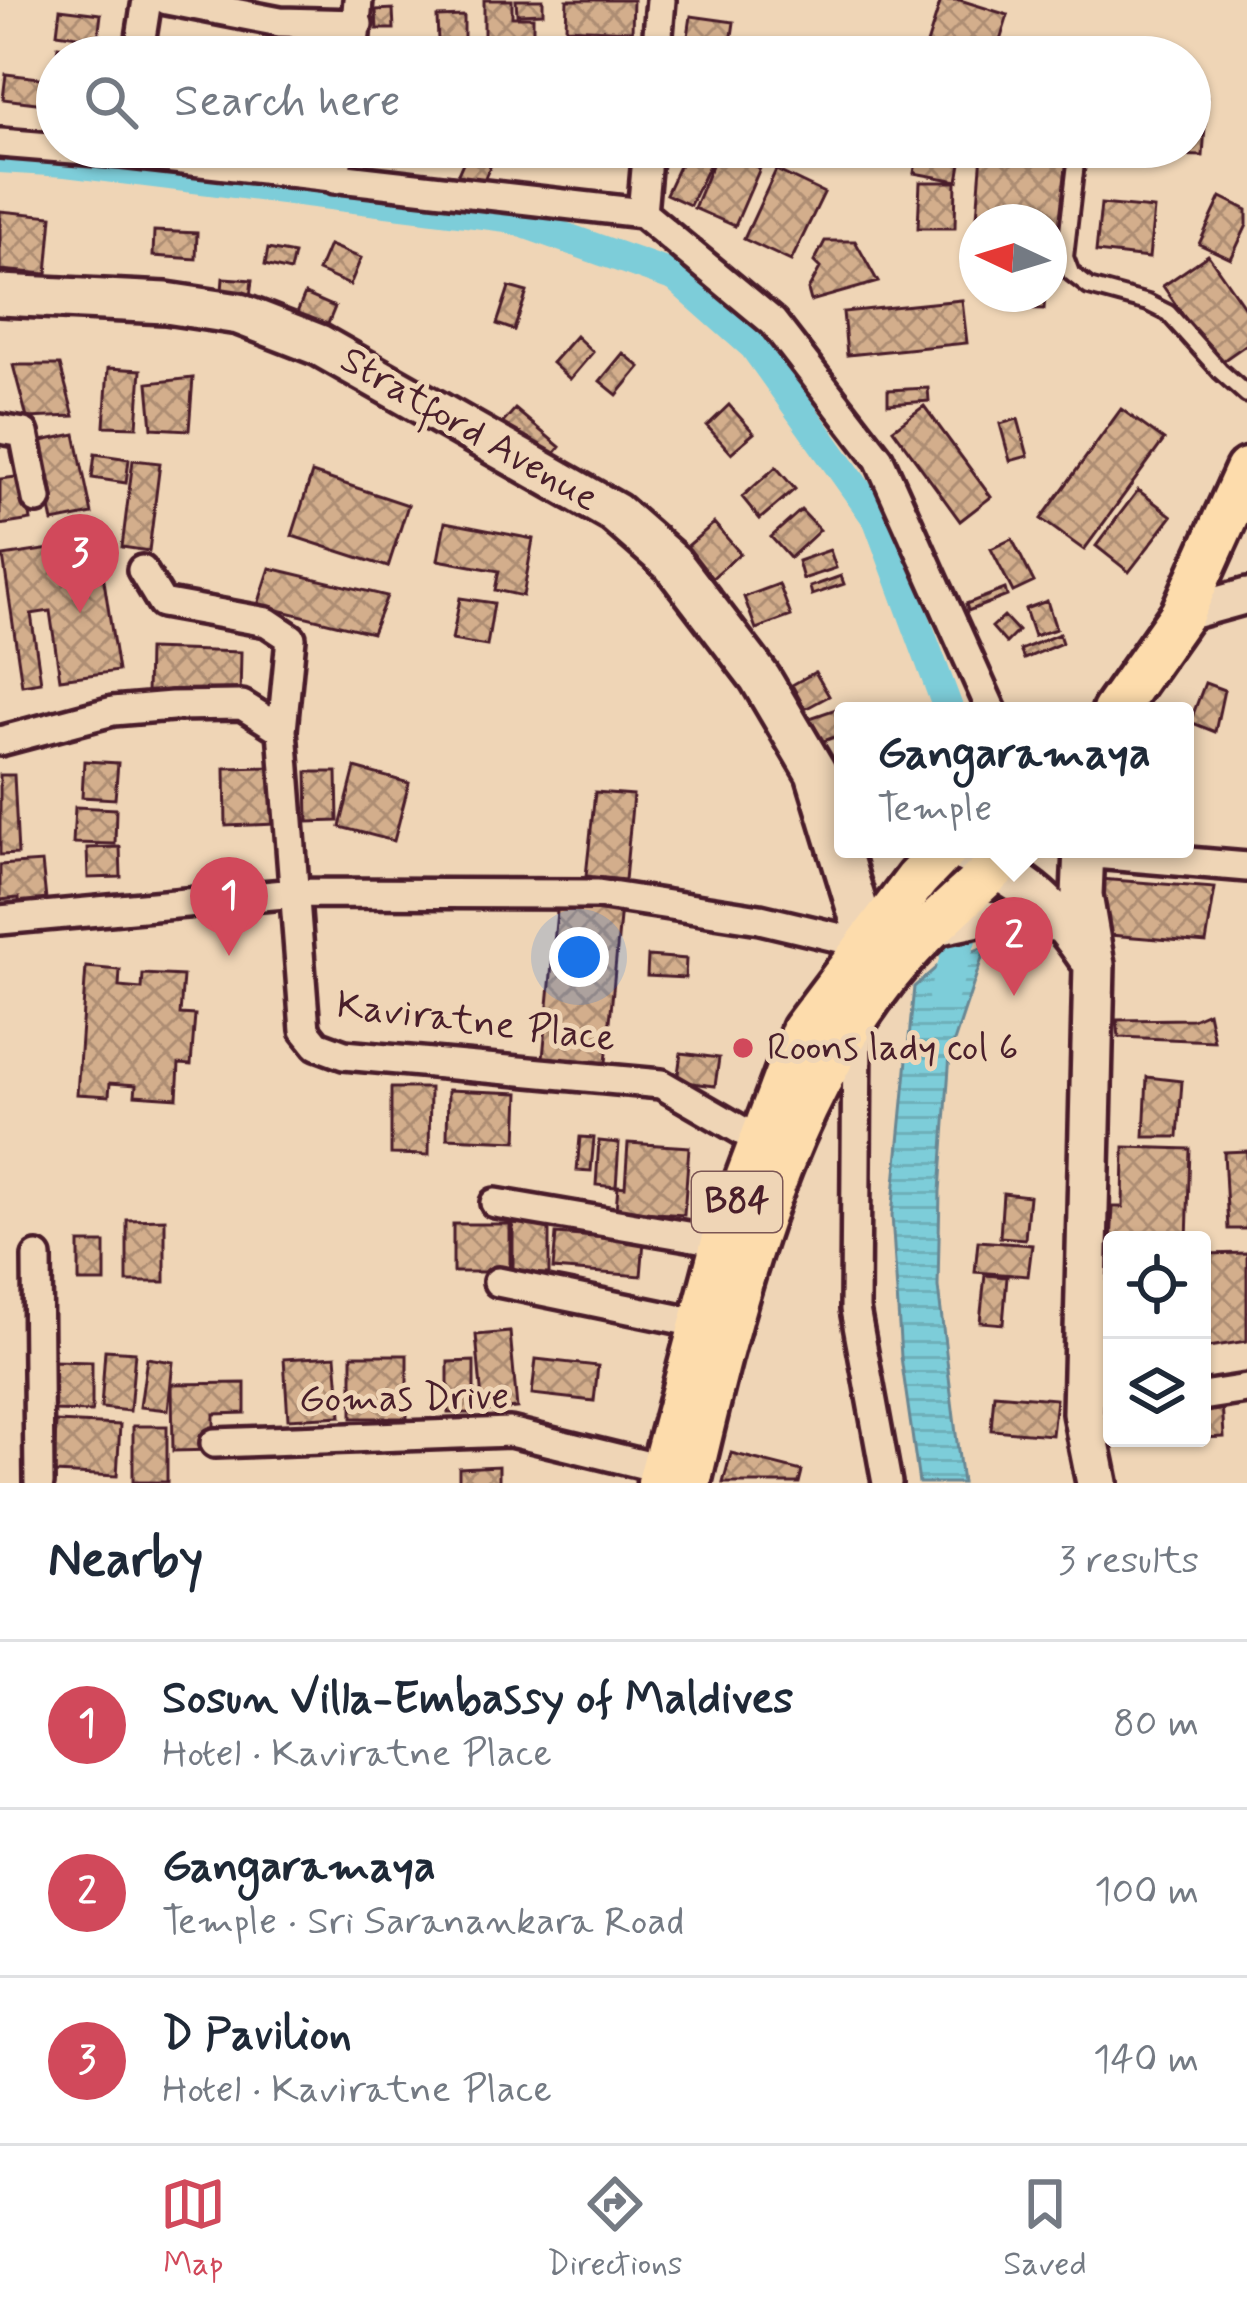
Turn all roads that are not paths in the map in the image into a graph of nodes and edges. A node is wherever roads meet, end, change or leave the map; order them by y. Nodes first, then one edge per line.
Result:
1 (147, 0) edge
2 (167, 0) edge
3 (662, 0) edge
4 (358, 12) edge
5 (141, 36) edge
6 (658, 36) edge
7 (0, 143) edge
8 (36, 145) edge
9 (254, 168) edge
10 (336, 168) edge
11 (646, 168) edge
12 (1075, 168) edge
13 (334, 179) junction
14 (642, 213) junction
15 (0, 296) edge
16 (1247, 395) edge
17 (0, 430) edge
18 (1247, 470) edge
19 (38, 499) dead end
20 (142, 570) dead end
21 (1247, 596) edge
22 (1182, 614) junction
23 (988, 702) edge
24 (1120, 702) edge
25 (282, 730) junction
26 (0, 741) edge
27 (834, 781) edge
28 (851, 858) edge
29 (988, 858) edge
30 (994, 858) edge
31 (1083, 858) edge
32 (1155, 858) edge
33 (932, 864) edge
34 (1247, 867) edge
35 (295, 893) junction
36 (0, 920) edge
37 (1066, 925) junction
38 (923, 936) junction
39 (870, 945) junction
40 (1094, 965) junction
41 (869, 1005) junction
42 (758, 1140) junction
43 (495, 1203) dead end
44 (723, 1242) junction
45 (38, 1257) dead end
46 (497, 1282) dead end
47 (702, 1324) junction
48 (1247, 1389) edge
49 (1211, 1395) edge
50 (1097, 1411) edge
51 (215, 1443) dead end
52 (670, 1478) edge
53 (39, 1483) edge
54 (887, 1483) edge
55 (1097, 1483) edge

1 - 5 street
2 - 4 street
3 - 6 street
7 - 8 street
9 - 13 street
10 - 13 street
11 - 14 street
12 - 16 lane
13 - 14 street
14 - 23 street
15 - 27 main road, Stratford Avenue
17 - 19 street
18 - 22 main road
20 - 25 street, Kaviratne Place
21 - 22 street
22 - 24 main road
25 - 26 street
25 - 35 street, Kaviratne Place
28 - 39 main road, Stratford Avenue
29 - 38 main road, B84
30 - 37 main road
31 - 40 main road
32 - 34 street
33 - 39 main road, B84
35 - 36 street
35 - 39 street
35 - 42 street, Kaviratne Place
37 - 38 street
37 - 40 main road
38 - 41 main road, B84
39 - 41 main road, Stratford Avenue
39 - 42 main road, B84
40 - 50 main road
41 - 52 main road, B84
41 - 54 street
42 - 44 main road, B84
43 - 44 street
44 - 47 main road, B84
45 - 53 street
46 - 47 street
47 - 52 main road, B84
48 - 49 street
50 - 55 main road
51 - 52 street, Gomas Drive

